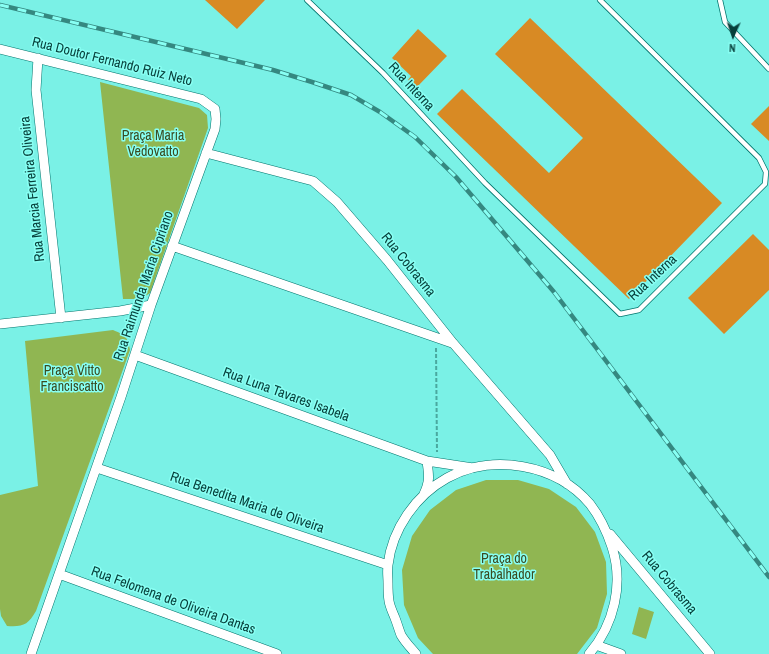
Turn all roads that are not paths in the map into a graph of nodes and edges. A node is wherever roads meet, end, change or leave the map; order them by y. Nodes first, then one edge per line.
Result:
1 (307, 0) edge
2 (600, 0) edge
3 (720, 0) edge
4 (0, 49) edge
5 (38, 58) junction
6 (769, 68) edge
7 (215, 109) joint
8 (206, 153) junction
9 (172, 246) junction
10 (151, 306) junction
11 (62, 318) junction
12 (0, 324) edge
13 (453, 343) junction
14 (135, 355) junction
15 (550, 455) junction
16 (427, 461) junction
17 (97, 468) junction
18 (473, 468) junction
19 (539, 470) junction
20 (568, 484) junction
21 (424, 494) junction
22 (606, 530) junction
23 (388, 565) junction
24 (59, 574) junction
25 (596, 645) junction
26 (31, 654) edge
27 (277, 654) edge
28 (416, 654) edge
29 (589, 654) edge
30 (621, 654) edge
31 (710, 654) edge

1 - 2 lane, Rua Interna
3 - 6 lane
4 - 5 street, Rua Doutor Fernando Ruiz Neto
5 - 7 street, Rua Doutor Fernando Ruiz Neto
5 - 11 street, Rua Marcia Ferreira Oliveira
7 - 8 street, Rua Raimunda Maria Cipriano
8 - 9 street, Rua Raimunda Maria Cipriano
8 - 13 street, Rua Cobrasma
9 - 10 street, Rua Raimunda Maria Cipriano
9 - 13 street
10 - 11 street
10 - 14 street, Rua Raimunda Maria Cipriano
11 - 12 street
13 - 15 street, Rua Cobrasma
14 - 16 street, Rua Luna Tavares Isabela
14 - 17 street, Rua Raimunda Maria Cipriano
15 - 19 street
15 - 20 street, Rua Cobrasma
16 - 18 street, Rua Luna Tavares Isabela
16 - 21 street
17 - 23 street, Rua Benedita Maria de Oliveira
17 - 24 street, Rua Raimunda Maria Cipriano
18 - 19 street
18 - 21 street
19 - 20 street
20 - 22 street
21 - 23 street
22 - 25 street
22 - 31 street, Rua Cobrasma
23 - 28 street
24 - 26 street, Rua Raimunda Maria Cipriano
24 - 27 street, Rua Felomena de Oliveira Dantas
25 - 29 street
25 - 30 street

